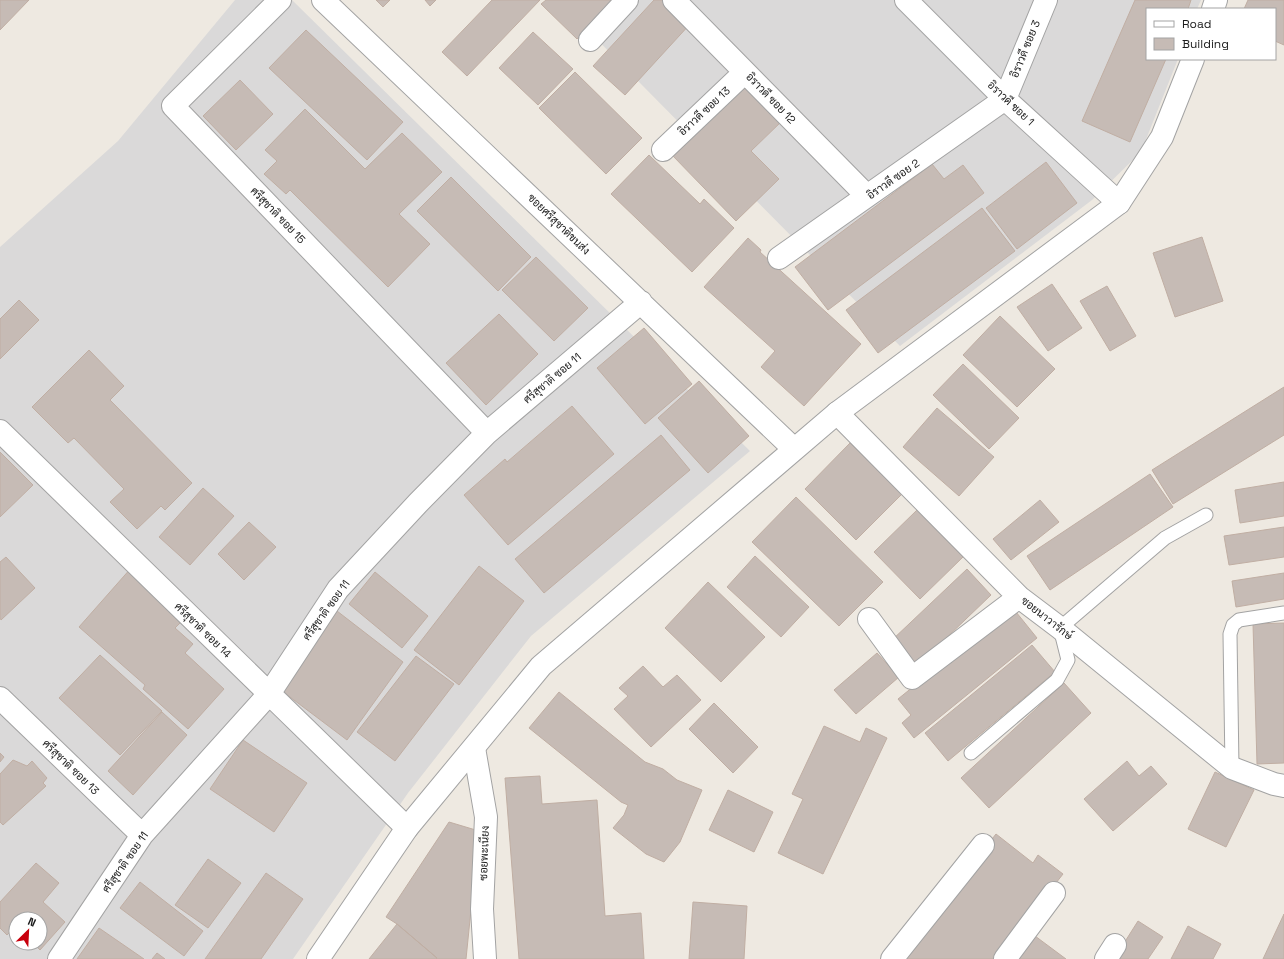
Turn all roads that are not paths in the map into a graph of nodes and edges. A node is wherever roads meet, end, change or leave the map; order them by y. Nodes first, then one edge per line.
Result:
1 (280, 0) edge
2 (323, 0) edge
3 (627, 0) edge
4 (674, 0) edge
5 (906, 0) edge
6 (1046, 0) edge
7 (590, 40) dead end
8 (1193, 60) edge
9 (746, 72) junction
10 (1005, 99) junction
11 (663, 150) dead end
12 (867, 196) junction
13 (1119, 204) junction
14 (779, 258) dead end
15 (641, 302) junction
16 (837, 413) junction
17 (0, 431) edge
18 (487, 433) junction
19 (794, 448) junction
20 (1206, 515) dead end
21 (1019, 597) junction
22 (1284, 613) edge
23 (869, 619) dead end
24 (1060, 628) junction
25 (269, 694) junction
26 (0, 698) edge
27 (474, 748) junction
28 (970, 753) dead end
29 (1232, 768) junction
30 (1284, 786) edge
31 (407, 828) junction
32 (142, 835) junction
33 (983, 845) dead end
34 (1054, 893) dead end
35 (59, 959) edge
36 (318, 959) edge
37 (485, 959) edge
38 (892, 959) edge
39 (1005, 959) edge

1 - 18 street, ศรีสุชาติ ซอย 15
2 - 15 street, ซอยศรีสุชาติขนส่ง
3 - 7 street
4 - 9 street, อิราวดี ซอย 12
5 - 10 street, อิราวดี ซอย 1
6 - 10 street, อิราวดี ซอย 3
8 - 13 street
9 - 11 street, อิราวดี ซอย 13
9 - 12 street, อิราวดี ซอย 12
10 - 12 street, อิราวดี ซอย 2
10 - 13 street, อิราวดี ซอย 1
12 - 14 street, อิราวดี ซอย 2
13 - 16 street
15 - 18 street, ศรีสุชาติ ซอย 11
15 - 19 street, ซอยศรีสุชาติขนส่ง
16 - 19 street
16 - 21 street, ซอยนาวารักษ์
17 - 25 street, ศรีสุชาติ ซอย 14
18 - 25 street, ศรีสุชาติ ซอย 11
19 - 27 street
20 - 24 lane
21 - 23 street
21 - 24 street, ซอยนาวารักษ์
22 - 29 lane
24 - 28 lane
24 - 29 street, ซอยนาวารักษ์
25 - 31 street, ศรีสุชาติ ซอย 14
25 - 32 street, ศรีสุชาติ ซอย 11
26 - 32 street, ศรีสุชาติ ซอย 13
27 - 31 street
27 - 37 street, ซอยพะเนียง
29 - 30 street, ซอยนาวารักษ์
31 - 36 street
32 - 35 street, ศรีสุชาติ ซอย 11
33 - 38 street
34 - 39 street

